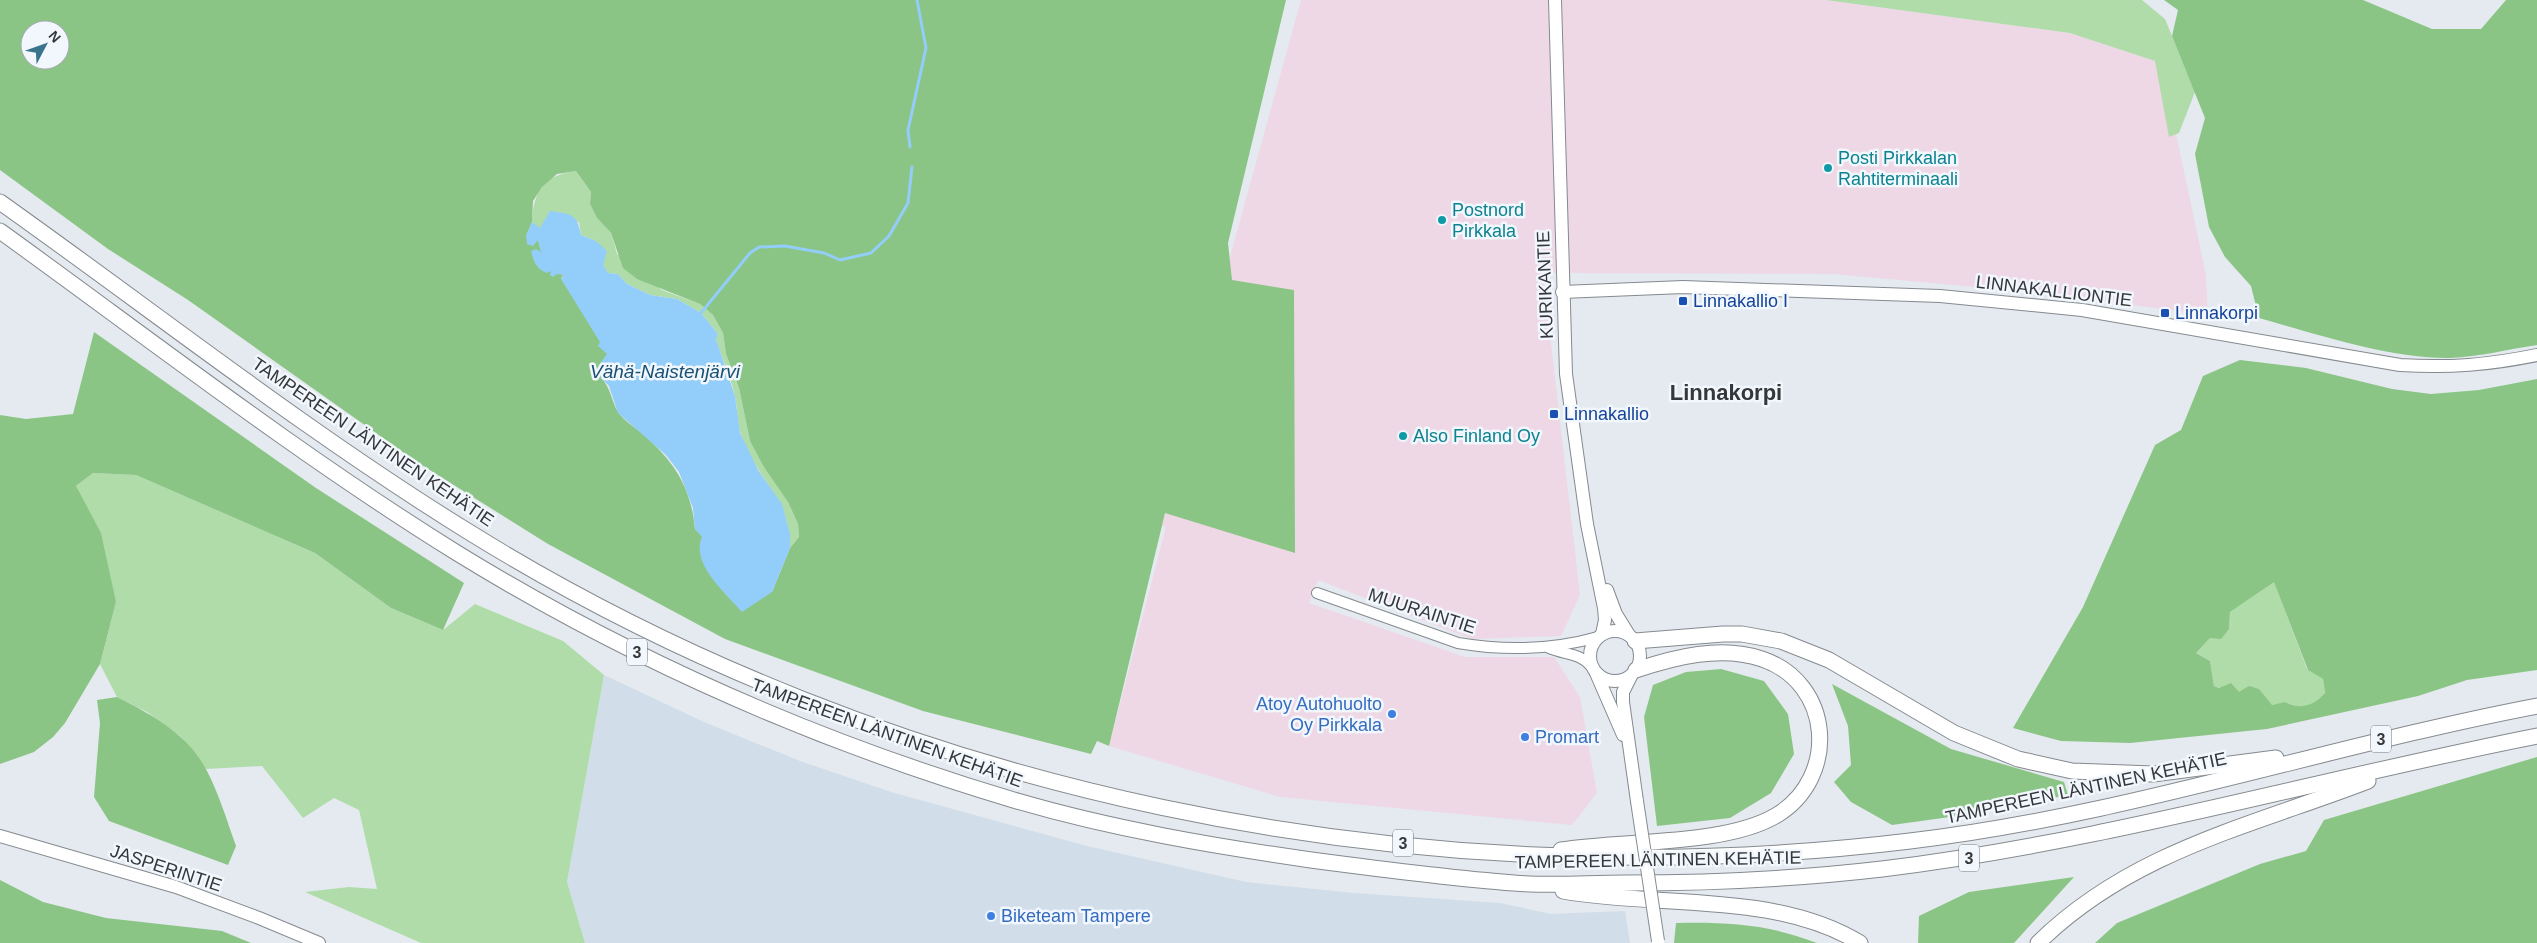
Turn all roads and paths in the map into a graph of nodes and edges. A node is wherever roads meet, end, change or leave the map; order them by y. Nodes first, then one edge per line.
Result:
1 (1555, 0) edge
2 (0, 202) edge
3 (0, 231) edge
4 (1562, 292) junction
5 (2537, 355) edge
6 (1597, 567) junction
7 (1317, 593) dead end
8 (1600, 636) junction
9 (1632, 638) junction
10 (1549, 648) junction
11 (1594, 670) junction
12 (1633, 673) junction
13 (2537, 706) edge
14 (2537, 736) edge
15 (1628, 746) junction
16 (2315, 755) junction
17 (2410, 765) junction
18 (0, 836) edge
19 (1535, 854) junction
20 (1520, 884) junction
21 (1658, 942) edge
22 (319, 943) edge
23 (1860, 943) edge
24 (2038, 943) edge

1 - 4 main road, KURIKANTIE
2 - 19 highway, TAMPEREEN LÄNTINEN KEHÄTIE / 3
3 - 20 highway, TAMPEREEN LÄNTINEN KEHÄTIE / 3
4 - 5 main road, LINNAKALLIONTIE
4 - 6 main road, KURIKANTIE
6 - 8 main road, KURIKANTIE
6 - 9 main road, KURIKANTIE
7 - 10 street, MUURAINTIE
8 - 9 main road
8 - 10 street, MUURAINTIE
8 - 11 main road
9 - 12 main road
9 - 16 highway
10 - 11 street, MUURAINTIE
11 - 12 main road
11 - 15 main road
12 - 15 main road
12 - 19 highway
13 - 16 highway, TAMPEREEN LÄNTINEN KEHÄTIE / 3
14 - 17 highway, TAMPEREEN LÄNTINEN KEHÄTIE / 3
15 - 21 main road, bridge
16 - 19 highway, TAMPEREEN LÄNTINEN KEHÄTIE / 3
17 - 20 highway, TAMPEREEN LÄNTINEN KEHÄTIE / 3
17 - 24 highway
18 - 22 main road, JASPERINTIE
20 - 23 highway

